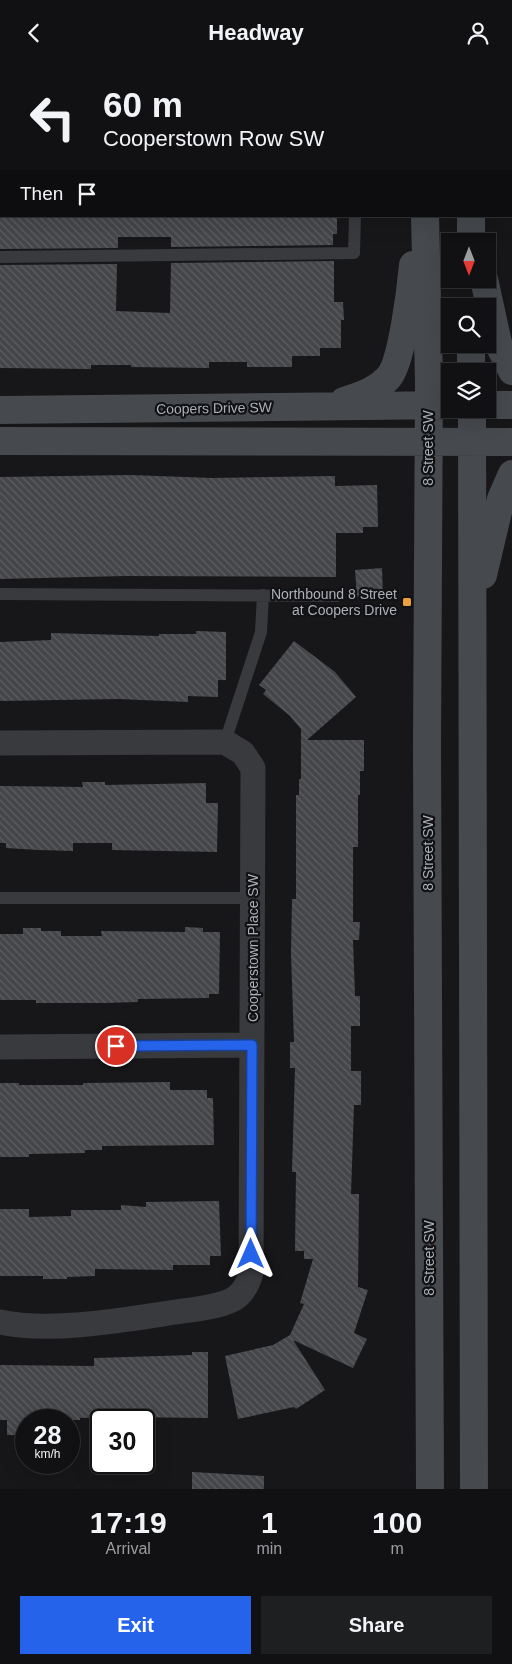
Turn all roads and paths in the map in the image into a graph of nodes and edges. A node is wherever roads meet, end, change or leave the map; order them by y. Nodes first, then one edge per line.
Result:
1 (355, 217) edge
2 (418, 217) edge
3 (425, 217) edge
4 (0, 257) edge
5 (486, 288) edge
6 (512, 371) edge
7 (439, 405) edge
8 (496, 405) edge
9 (512, 405) edge
10 (330, 406) junction
11 (0, 410) edge
12 (472, 418) edge
13 (0, 441) edge
14 (428, 442) junction
15 (472, 442) junction
16 (512, 442) edge
17 (512, 475) edge
18 (0, 594) edge
19 (262, 595) junction
20 (337, 596) dead end
21 (472, 628) junction
22 (225, 742) junction
23 (0, 743) edge
24 (0, 898) edge
25 (253, 898) junction
26 (252, 1045) junction
27 (0, 1047) edge
28 (0, 1322) edge
29 (430, 1489) edge
30 (474, 1489) edge

1 - 4 lane
2 - 10 main road
3 - 7 main road, 8 Street SW
5 - 6 main road
7 - 10 main road, Coopers Drive SW
7 - 14 main road, 8 Street SW
8 - 9 main road
10 - 11 main road, Coopers Drive SW
12 - 15 main road
13 - 14 main road
14 - 15 main road
14 - 29 main road, 8 Street SW
15 - 16 main road
15 - 21 main road
17 - 21 main road
18 - 19 lane
19 - 20 lane
19 - 22 lane
21 - 30 main road
22 - 23 street
22 - 25 street, Cooperstown Place SW
24 - 25 lane
25 - 26 street, Cooperstown Place SW
26 - 27 street
26 - 28 street, Cooperstown Place SW

